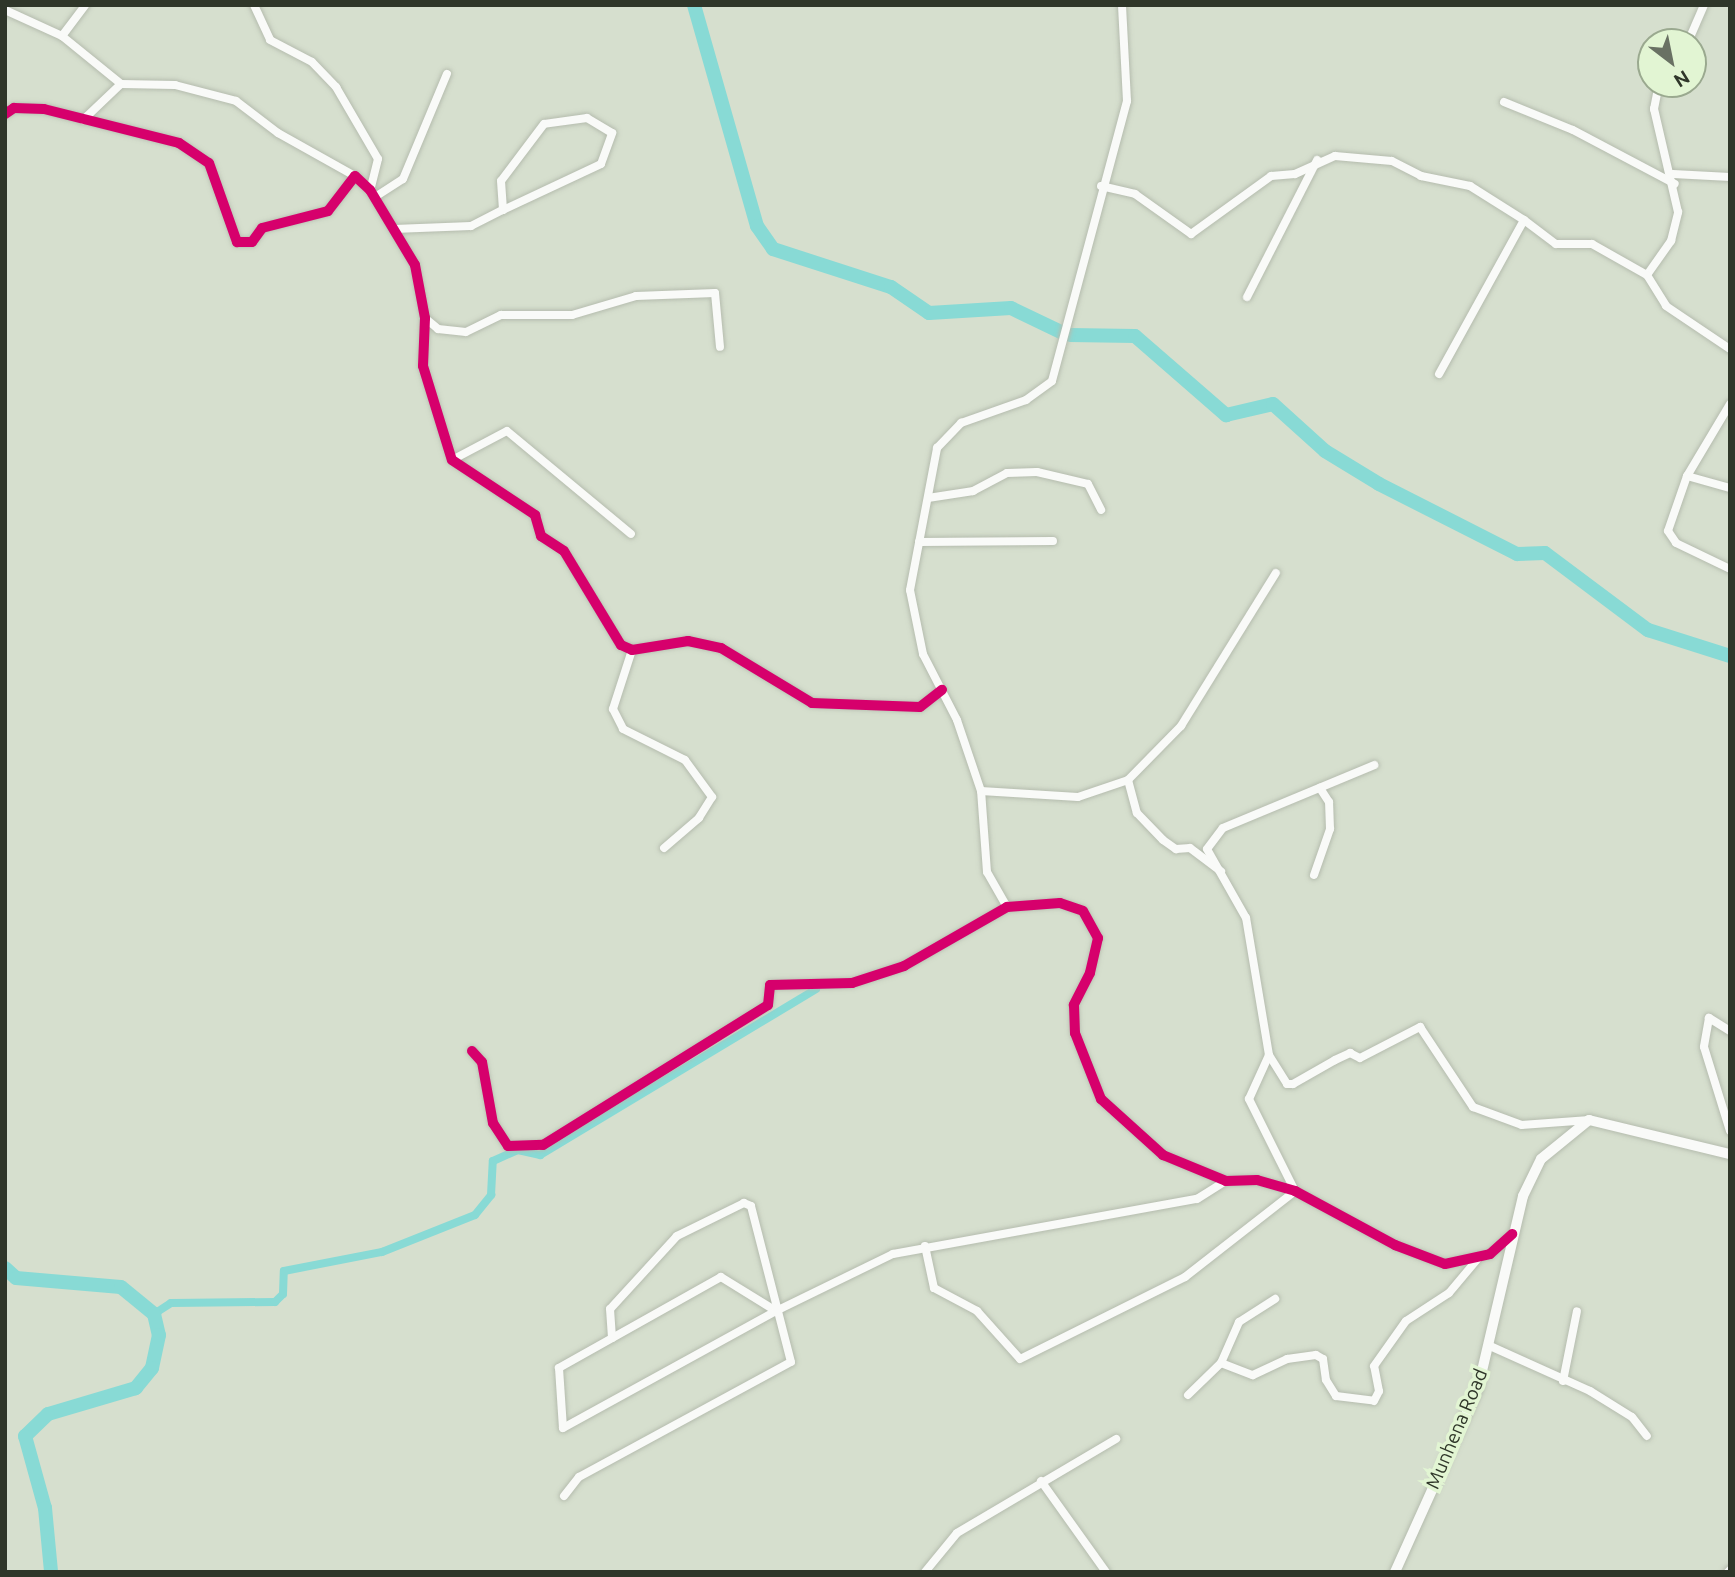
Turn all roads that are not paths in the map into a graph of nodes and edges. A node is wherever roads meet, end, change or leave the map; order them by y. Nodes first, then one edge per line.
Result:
1 (85, 5) edge
2 (254, 5) edge
3 (1122, 5) edge
4 (1703, 5) edge
5 (5, 10) edge
6 (1694, 28) edge
7 (62, 36) junction
8 (447, 74) dead end
9 (121, 84) junction
10 (1656, 98) edge
11 (1504, 102) dead end
12 (5, 114) edge
13 (83, 120) junction
14 (1317, 160) junction
15 (1673, 174) junction
16 (355, 176) junction
17 (1730, 177) edge
18 (1675, 184) junction
19 (1101, 186) junction
20 (373, 194) junction
21 (503, 210) junction
22 (1524, 220) junction
23 (394, 229) junction
24 (1647, 275) junction
25 (1247, 297) dead end
26 (425, 317) junction
27 (720, 347) dead end
28 (1730, 349) edge
29 (1439, 374) dead end
30 (1730, 404) edge
31 (452, 460) junction
32 (1687, 476) junction
33 (1730, 488) edge
34 (928, 498) junction
35 (1101, 510) dead end
36 (631, 534) dead end
37 (1053, 541) dead end
38 (919, 542) junction
39 (1730, 569) edge
40 (1276, 573) dead end
41 (632, 650) junction
42 (942, 690) junction
43 (1374, 765) dead end
44 (1128, 780) junction
45 (1320, 788) junction
46 (981, 791) junction
47 (664, 848) dead end
48 (1225, 873) junction
49 (1314, 875) dead end
50 (1007, 907) junction
51 (1730, 1031) edge
52 (472, 1051) dead end
53 (1269, 1055) junction
54 (1588, 1120) junction
55 (1730, 1131) edge
56 (1730, 1154) edge
57 (1226, 1181) junction
58 (1295, 1191) junction
59 (1512, 1234) junction
60 (925, 1246) junction
61 (1480, 1256) junction
62 (1275, 1299) dead end
63 (776, 1311) junction
64 (1577, 1311) dead end
65 (612, 1338) junction
66 (1490, 1346) junction
67 (1221, 1363) junction
68 (1563, 1381) junction
69 (1188, 1395) dead end
70 (1647, 1436) dead end
71 (1116, 1439) dead end
72 (1041, 1481) junction
73 (564, 1496) dead end
74 (925, 1572) edge
75 (1106, 1572) edge
76 (1395, 1572) edge

1 - 7 street
2 - 20 street
3 - 19 street
4 - 6 street
5 - 7 street
7 - 9 street
8 - 20 street
9 - 13 street
9 - 16 street
10 - 15 street
11 - 18 street
12 - 13 street
13 - 16 street
14 - 19 street
14 - 22 street
14 - 25 street
15 - 17 street
15 - 18 street
16 - 20 street
18 - 24 street
19 - 34 street
20 - 23 street
21 - 21 street
21 - 23 street
22 - 24 street
22 - 29 street
23 - 26 street
24 - 28 street
26 - 27 street
26 - 31 street
30 - 32 street
31 - 36 street
31 - 41 street
32 - 33 street
32 - 39 street
34 - 35 street
34 - 38 street
37 - 38 street
38 - 42 street
40 - 44 street
41 - 42 street
41 - 47 street
42 - 46 street
43 - 45 street
44 - 46 street
44 - 48 street
45 - 48 street
45 - 49 street
46 - 50 street
48 - 53 street
50 - 52 street
50 - 57 street
51 - 55 street
53 - 54 street
53 - 58 street
54 - 56 street
54 - 59 street, Munhena Road
57 - 58 street
57 - 60 street
58 - 60 street
58 - 61 street
59 - 61 street
59 - 66 street, Munhena Road
60 - 63 street
61 - 67 street
62 - 67 street
63 - 65 street
63 - 65 street
63 - 65 street
63 - 73 street
64 - 68 street
66 - 68 street
66 - 76 street, Munhena Road
67 - 69 street
68 - 70 street
71 - 72 street
72 - 74 street
72 - 75 street

